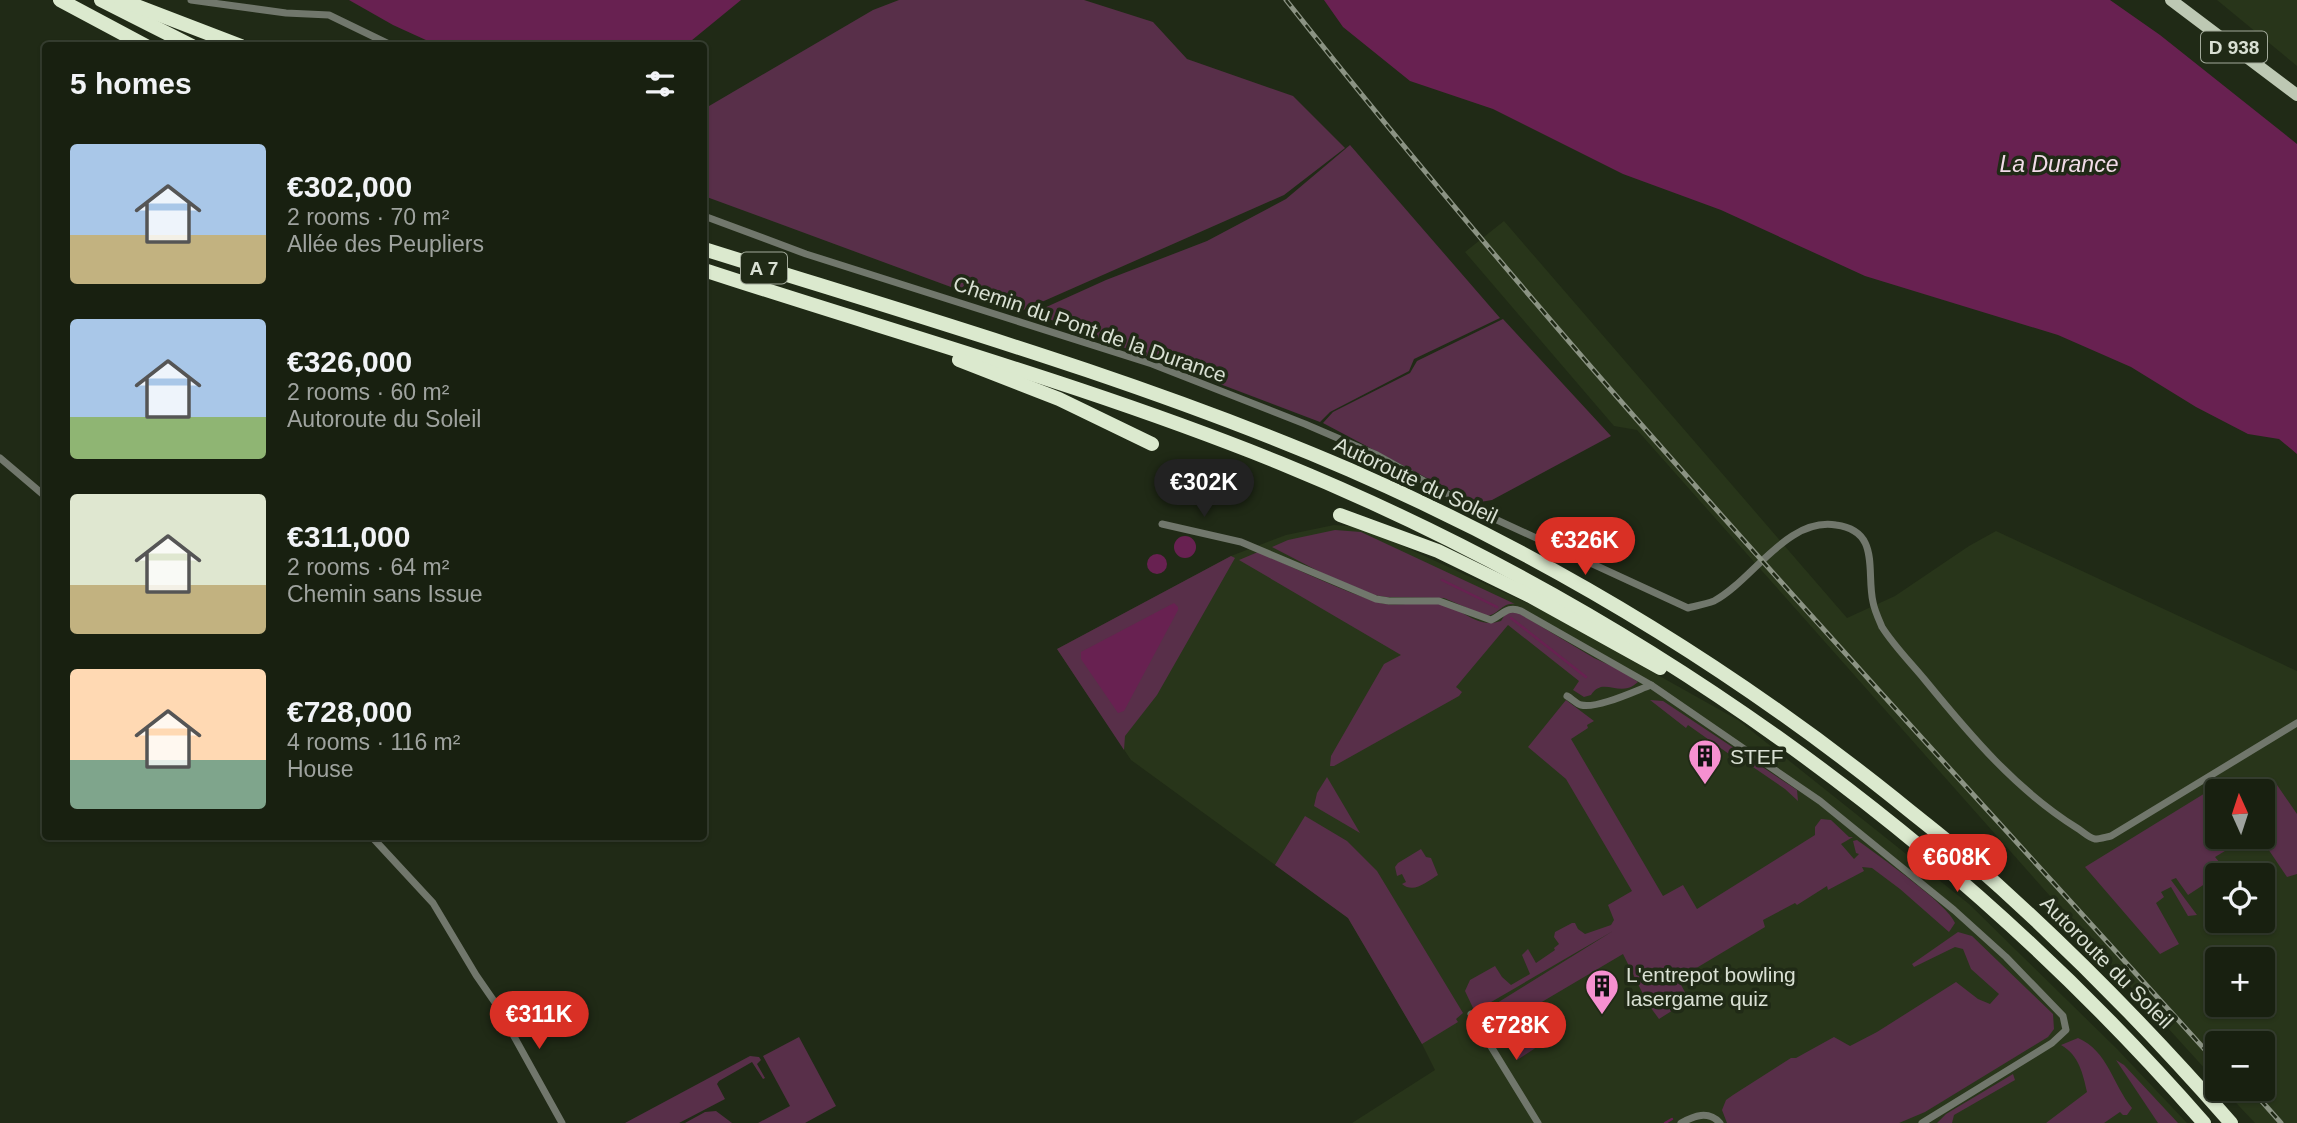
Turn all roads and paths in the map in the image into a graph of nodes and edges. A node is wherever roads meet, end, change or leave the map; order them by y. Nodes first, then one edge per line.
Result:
1 (60, 0) edge
2 (101, 0) edge
3 (121, 0) edge
4 (191, 0) edge
5 (2171, 0) edge
6 (139, 42) edge
7 (184, 42) edge
8 (231, 42) edge
9 (385, 42) edge
10 (2297, 95) edge
11 (707, 217) edge
12 (707, 250) edge
13 (707, 271) edge
14 (881, 326) junction
15 (1152, 444) dead end
16 (0, 458) edge
17 (42, 494) edge
18 (1340, 515) dead end
19 (1162, 524) dead end
20 (1651, 685) junction
21 (1567, 696) dead end
22 (1723, 698) junction
23 (2297, 723) edge
24 (375, 840) edge
25 (1471, 1014) dead end
26 (562, 1123) edge
27 (1538, 1123) edge
28 (1681, 1123) edge
29 (1720, 1123) edge
30 (1923, 1123) edge
31 (2204, 1123) edge
32 (2231, 1123) edge

1 - 6 highway
2 - 7 highway
3 - 8 highway
4 - 9 street
5 - 10 main road, D 938
11 - 23 street, Chemin du Pont de la Durance
12 - 32 highway, Autoroute du Soleil / A 7
13 - 14 highway, Autoroute du Soleil / A 7
14 - 15 highway
14 - 22 highway, Autoroute du Soleil / A 7
16 - 17 street
18 - 22 highway
19 - 20 street
20 - 21 street
20 - 30 street
22 - 31 highway, Autoroute du Soleil / A 7
24 - 26 street
25 - 27 street
28 - 29 street

